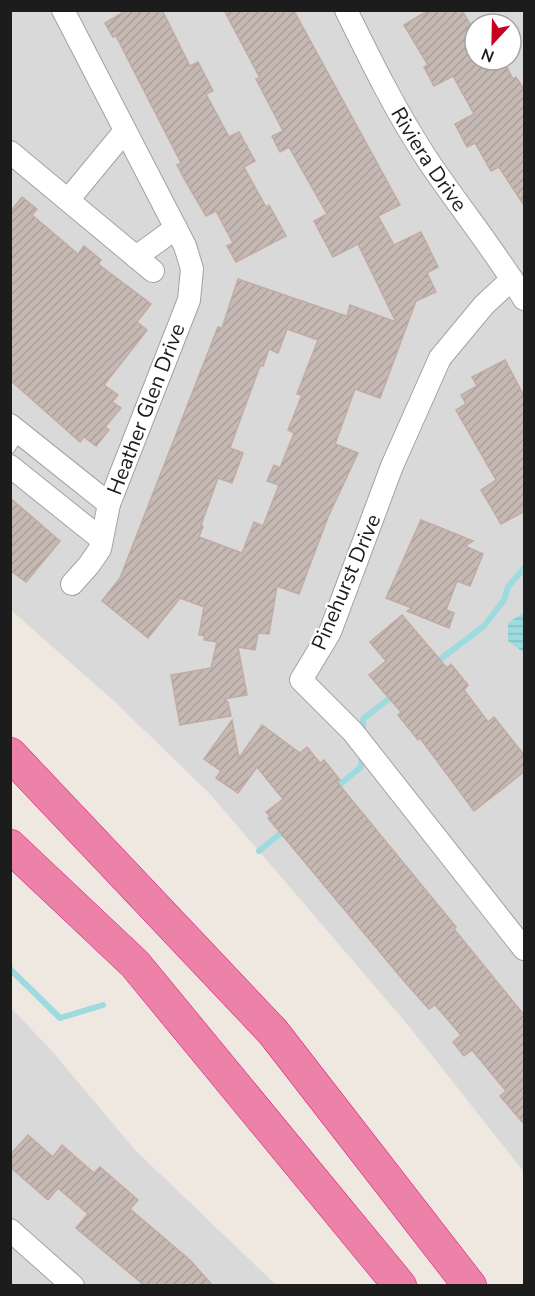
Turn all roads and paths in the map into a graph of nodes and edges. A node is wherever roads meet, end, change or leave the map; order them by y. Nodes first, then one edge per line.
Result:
1 (63, 10) edge
2 (346, 10) edge
3 (124, 132) junction
4 (10, 152) edge
5 (68, 200) junction
6 (176, 228) junction
7 (512, 279) junction
8 (525, 299) edge
9 (14, 435) edge
10 (10, 466) edge
11 (109, 504) junction
12 (101, 539) junction
13 (72, 584) dead end
14 (10, 754) edge
15 (10, 846) edge
16 (525, 949) edge
17 (10, 1230) edge
18 (73, 1286) edge
19 (400, 1286) edge
20 (470, 1286) edge

1 - 3 street, Heather Glen Drive
2 - 7 street, Riviera Drive
3 - 5 street
3 - 6 street, Heather Glen Drive
4 - 5 street
5 - 6 street
6 - 11 street, Heather Glen Drive
7 - 8 street, Riviera Drive
7 - 16 street, Pinehurst Drive
9 - 11 street
10 - 12 street
11 - 12 street, Heather Glen Drive
12 - 13 street, Heather Glen Drive
14 - 20 highway
15 - 19 highway
17 - 18 street

